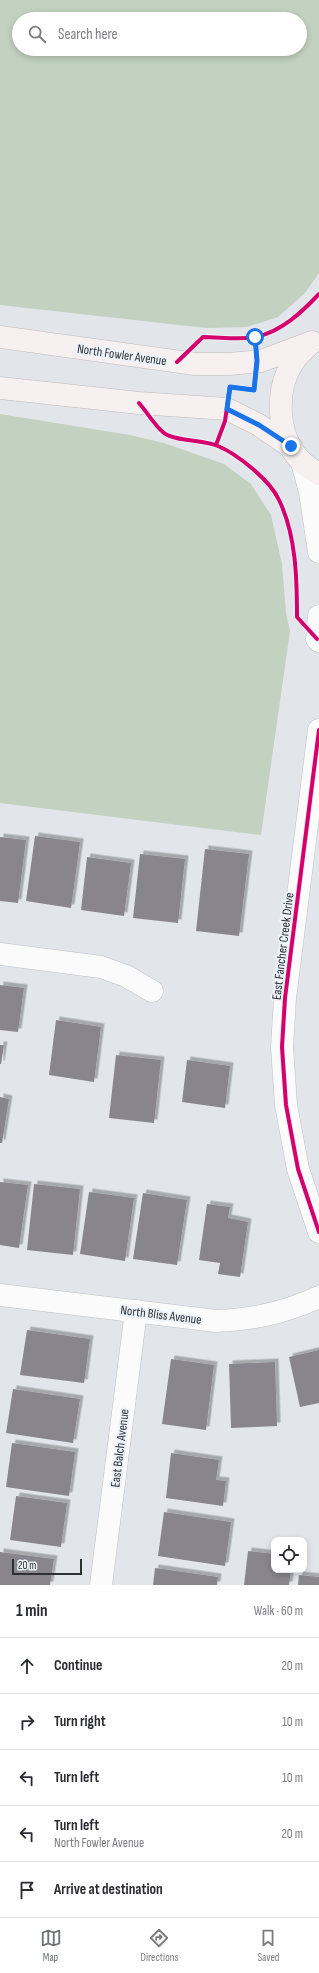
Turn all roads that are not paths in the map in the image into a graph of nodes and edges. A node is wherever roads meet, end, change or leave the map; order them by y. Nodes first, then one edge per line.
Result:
1 (0, 337) edge
2 (316, 340) edge
3 (0, 388) edge
4 (304, 461) edge
5 (319, 552) edge
6 (319, 616) edge
7 (319, 641) edge
8 (319, 730) edge
9 (0, 954) edge
10 (152, 991) dead end
11 (319, 1232) edge
12 (0, 1296) edge
13 (319, 1297) edge
14 (136, 1311) junction
15 (101, 1585) edge

1 - 2 main road, North Fowler Avenue
2 - 4 main road
3 - 4 main road
4 - 5 street
6 - 7 street
8 - 11 street, East Fancher Creek Drive
9 - 10 street
12 - 14 street, North Bliss Avenue
13 - 14 street, North Bliss Avenue
14 - 15 street, East Balch Avenue

